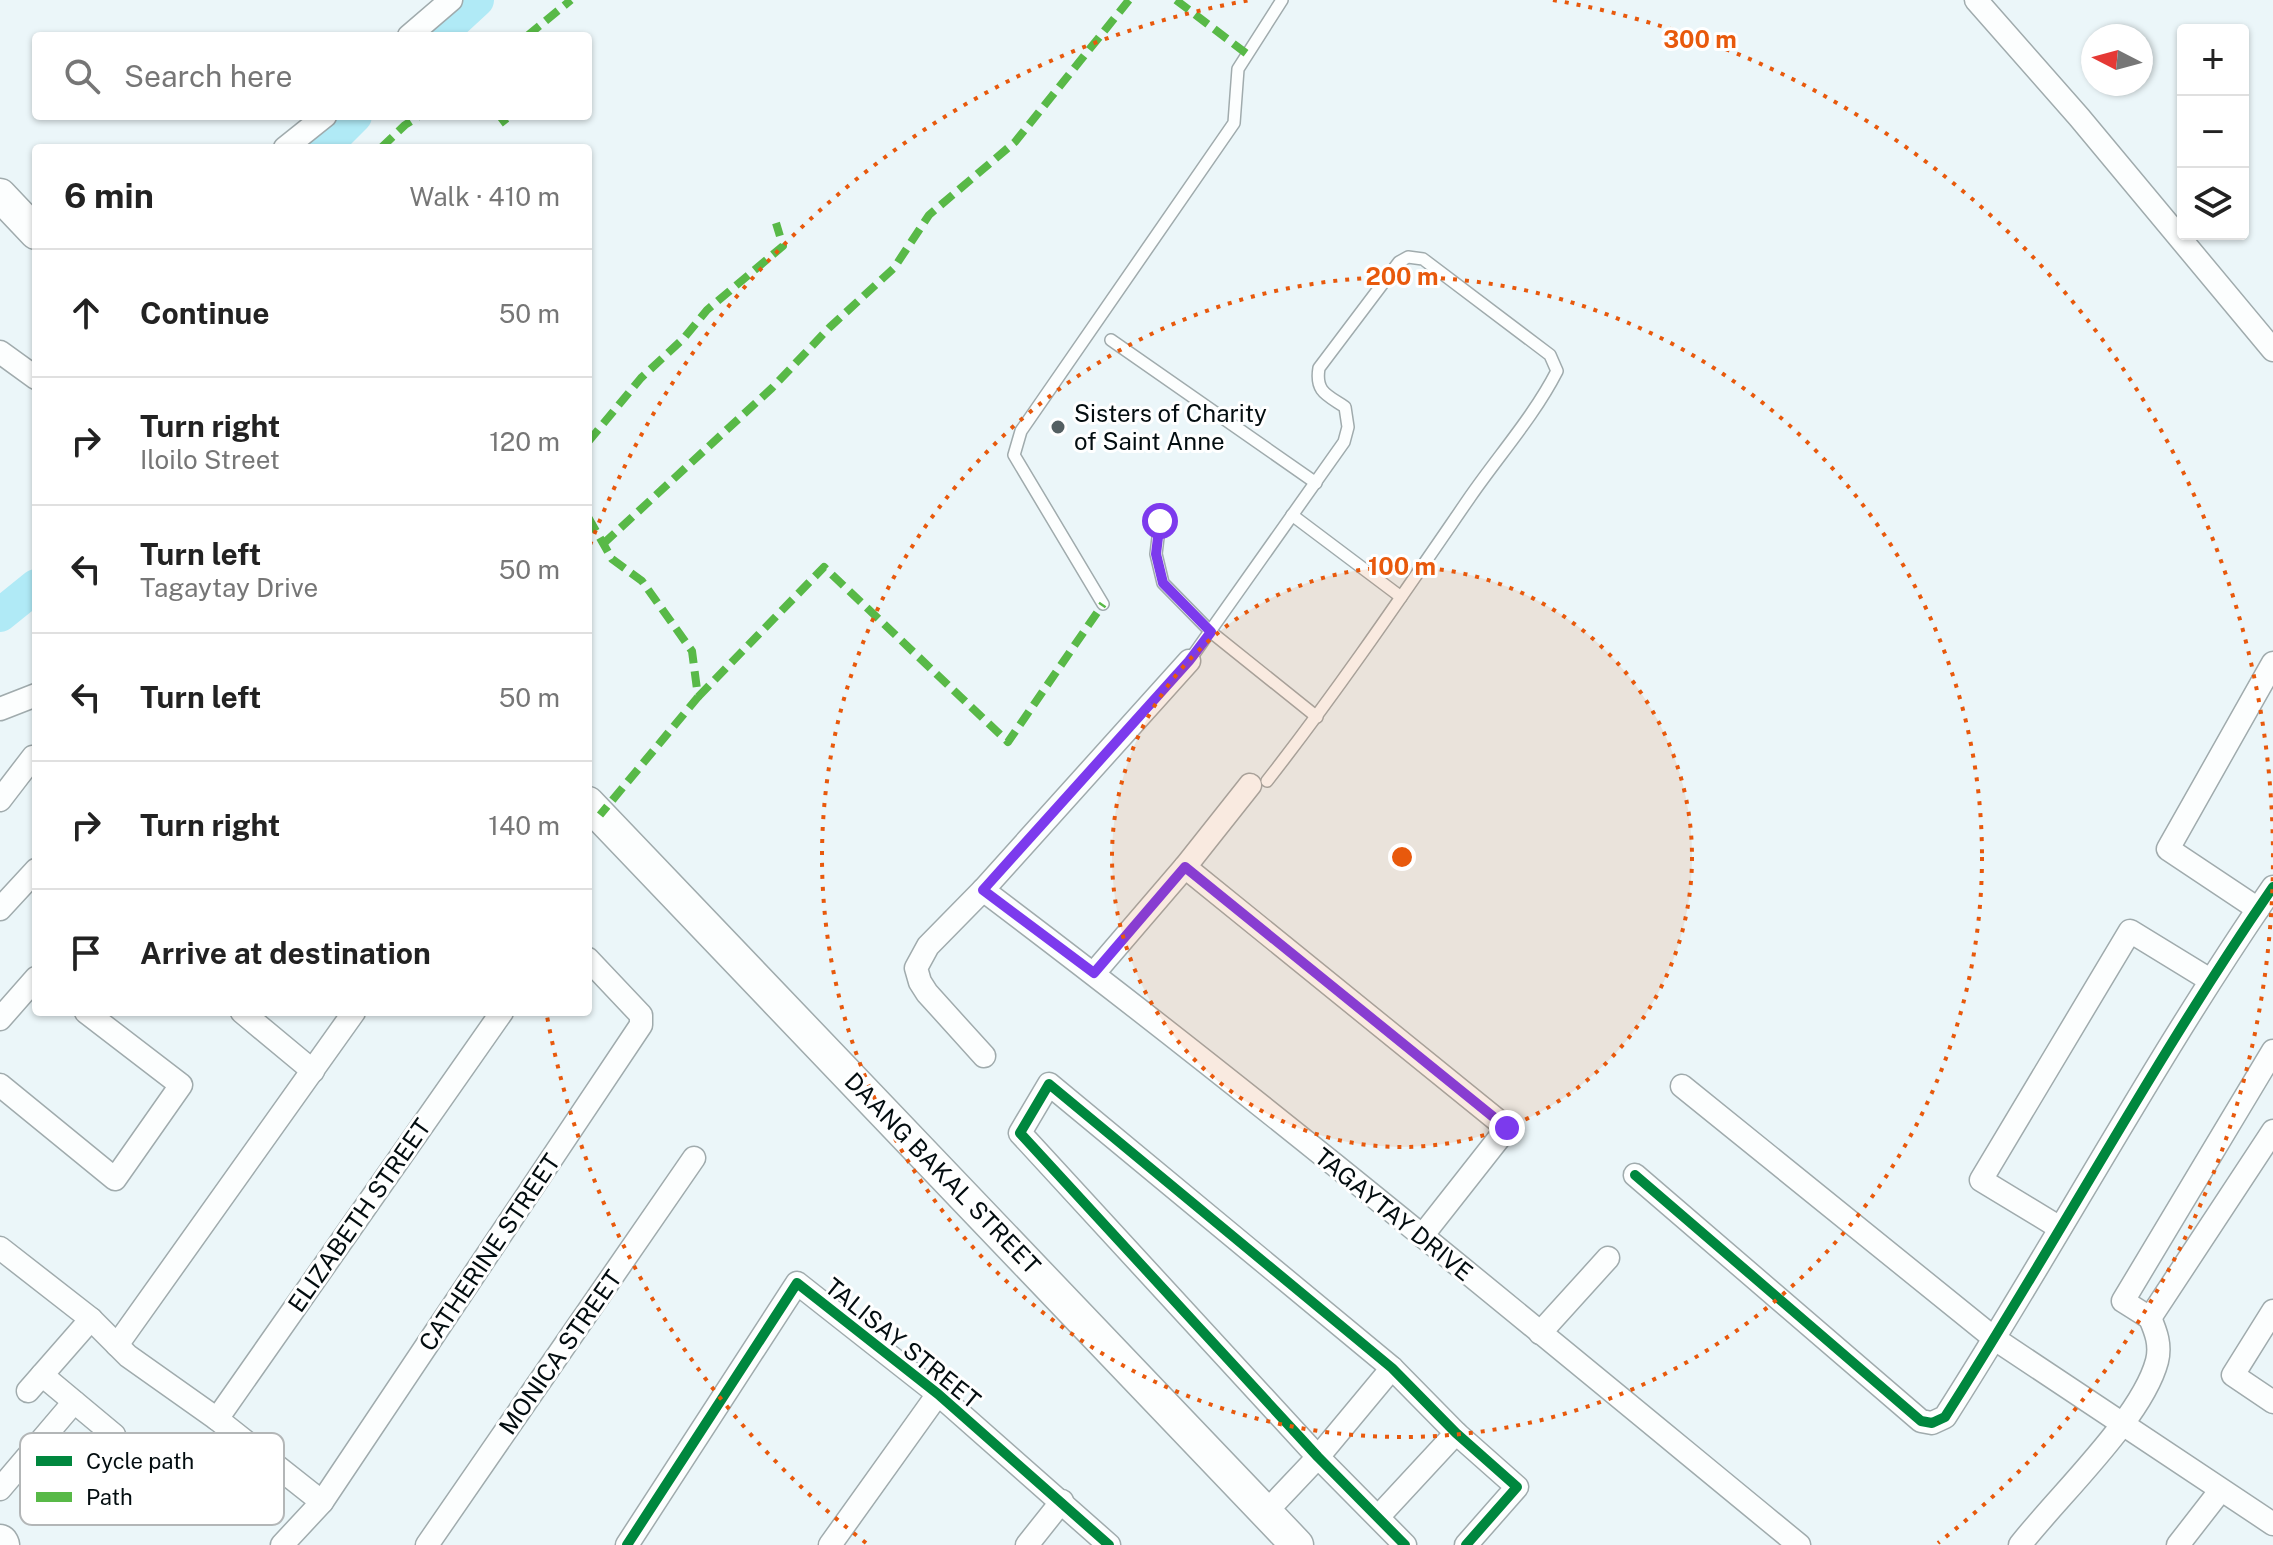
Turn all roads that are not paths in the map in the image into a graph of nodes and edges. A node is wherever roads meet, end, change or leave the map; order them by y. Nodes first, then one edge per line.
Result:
1 (451, 0) edge
2 (1282, 0) edge
3 (1976, 0) edge
4 (414, 32) edge
5 (320, 120) edge
6 (290, 144) edge
7 (0, 195) edge
8 (32, 229) edge
9 (1111, 340) dead end
10 (2273, 350) edge
11 (0, 352) edge
12 (32, 375) edge
13 (1316, 483) junction
14 (1292, 515) junction
15 (1160, 521) dead end
16 (1401, 597) junction
17 (1103, 604) dead end
18 (1211, 632) junction
19 (1189, 661) joint
20 (2273, 663) edge
21 (32, 697) edge
22 (0, 709) edge
23 (1317, 717) junction
24 (32, 758) edge
25 (1258, 783) joint
26 (0, 800) edge
27 (592, 807) edge
28 (1185, 867) junction
29 (32, 874) edge
30 (2273, 887) edge
31 (983, 890) junction
32 (0, 909) edge
33 (2258, 909) junction
34 (592, 963) edge
35 (1094, 973) junction
36 (2210, 980) junction
37 (32, 983) edge
38 (91, 1016) edge
39 (247, 1016) edge
40 (351, 1016) edge
41 (499, 1016) edge
42 (0, 1019) edge
43 (2273, 1051) edge
44 (984, 1056) dead end
45 (313, 1071) junction
46 (0, 1085) edge
47 (1682, 1086) dead end
48 (2273, 1131) edge
49 (694, 1158) dead end
50 (1635, 1175) dead end
51 (2060, 1228) junction
52 (1422, 1236) junction
53 (0, 1248) edge
54 (1608, 1258) dead end
55 (2273, 1311) edge
56 (2150, 1318) junction
57 (91, 1319) junction
58 (1540, 1333) junction
59 (1995, 1339) junction
60 (117, 1345) junction
61 (1392, 1368) junction
62 (938, 1394) junction
63 (74, 1402) junction
64 (2273, 1402) edge
65 (217, 1419) junction
66 (2122, 1424) junction
67 (48, 1433) edge
68 (112, 1433) edge
69 (235, 1433) edge
70 (1456, 1433) junction
71 (1318, 1457) junction
72 (20, 1465) edge
73 (284, 1472) edge
74 (0, 1489) edge
75 (2220, 1491) junction
76 (1062, 1501) junction
77 (322, 1502) junction
78 (1266, 1512) junction
79 (1379, 1516) junction
80 (2273, 1524) edge
81 (282, 1545) edge
82 (427, 1545) edge
83 (627, 1545) edge
84 (830, 1545) edge
85 (1027, 1545) edge
86 (1109, 1545) edge
87 (1297, 1545) edge
88 (1405, 1545) edge
89 (1466, 1545) edge
90 (1799, 1545) edge
91 (2020, 1545) edge
92 (2178, 1545) edge

1 - 4 street
2 - 17 lane
3 - 10 street
5 - 6 street
7 - 8 street
9 - 13 lane
11 - 12 street
13 - 14 lane
13 - 16 lane
14 - 16 lane
14 - 18 lane
15 - 18 lane
16 - 23 lane
18 - 19 lane
18 - 23 lane
19 - 31 street
20 - 33 street
21 - 22 street
23 - 25 lane
24 - 26 street
25 - 28 street
27 - 78 street, DAANG BAKAL STREET
28 - 35 street
28 - 52 street
29 - 32 street
30 - 33 street
31 - 35 street, TAGAYTAY DRIVE
31 - 44 street
33 - 36 street
34 - 77 street, CATHERINE STREET
35 - 52 street, TAGAYTAY DRIVE
36 - 51 street
36 - 51 street
37 - 42 street
38 - 46 street
39 - 45 street
40 - 45 street
41 - 65 street, ELIZABETH STREET
43 - 56 street
45 - 60 street
47 - 59 street
48 - 56 street
49 - 82 street, MONICA STREET
50 - 59 street
51 - 59 street
52 - 58 street, TAGAYTAY DRIVE
53 - 57 street
54 - 58 street
55 - 64 street
56 - 66 street
57 - 60 street
57 - 63 street
58 - 90 street, TAGAYTAY DRIVE
59 - 66 street
60 - 65 street
61 - 70 street
61 - 71 street
61 - 71 street
62 - 76 street, TALISAY STREET
62 - 83 street, TALISAY STREET
62 - 84 street
63 - 67 street
63 - 68 street
65 - 69 street
66 - 75 street
66 - 91 street
70 - 79 street
70 - 89 street
71 - 78 street
71 - 79 street
72 - 74 street
73 - 77 street
75 - 80 street
75 - 92 street
76 - 85 street
76 - 86 street, TALISAY STREET
77 - 81 street, CATHERINE STREET
78 - 87 street, DAANG BAKAL STREET
79 - 88 street

